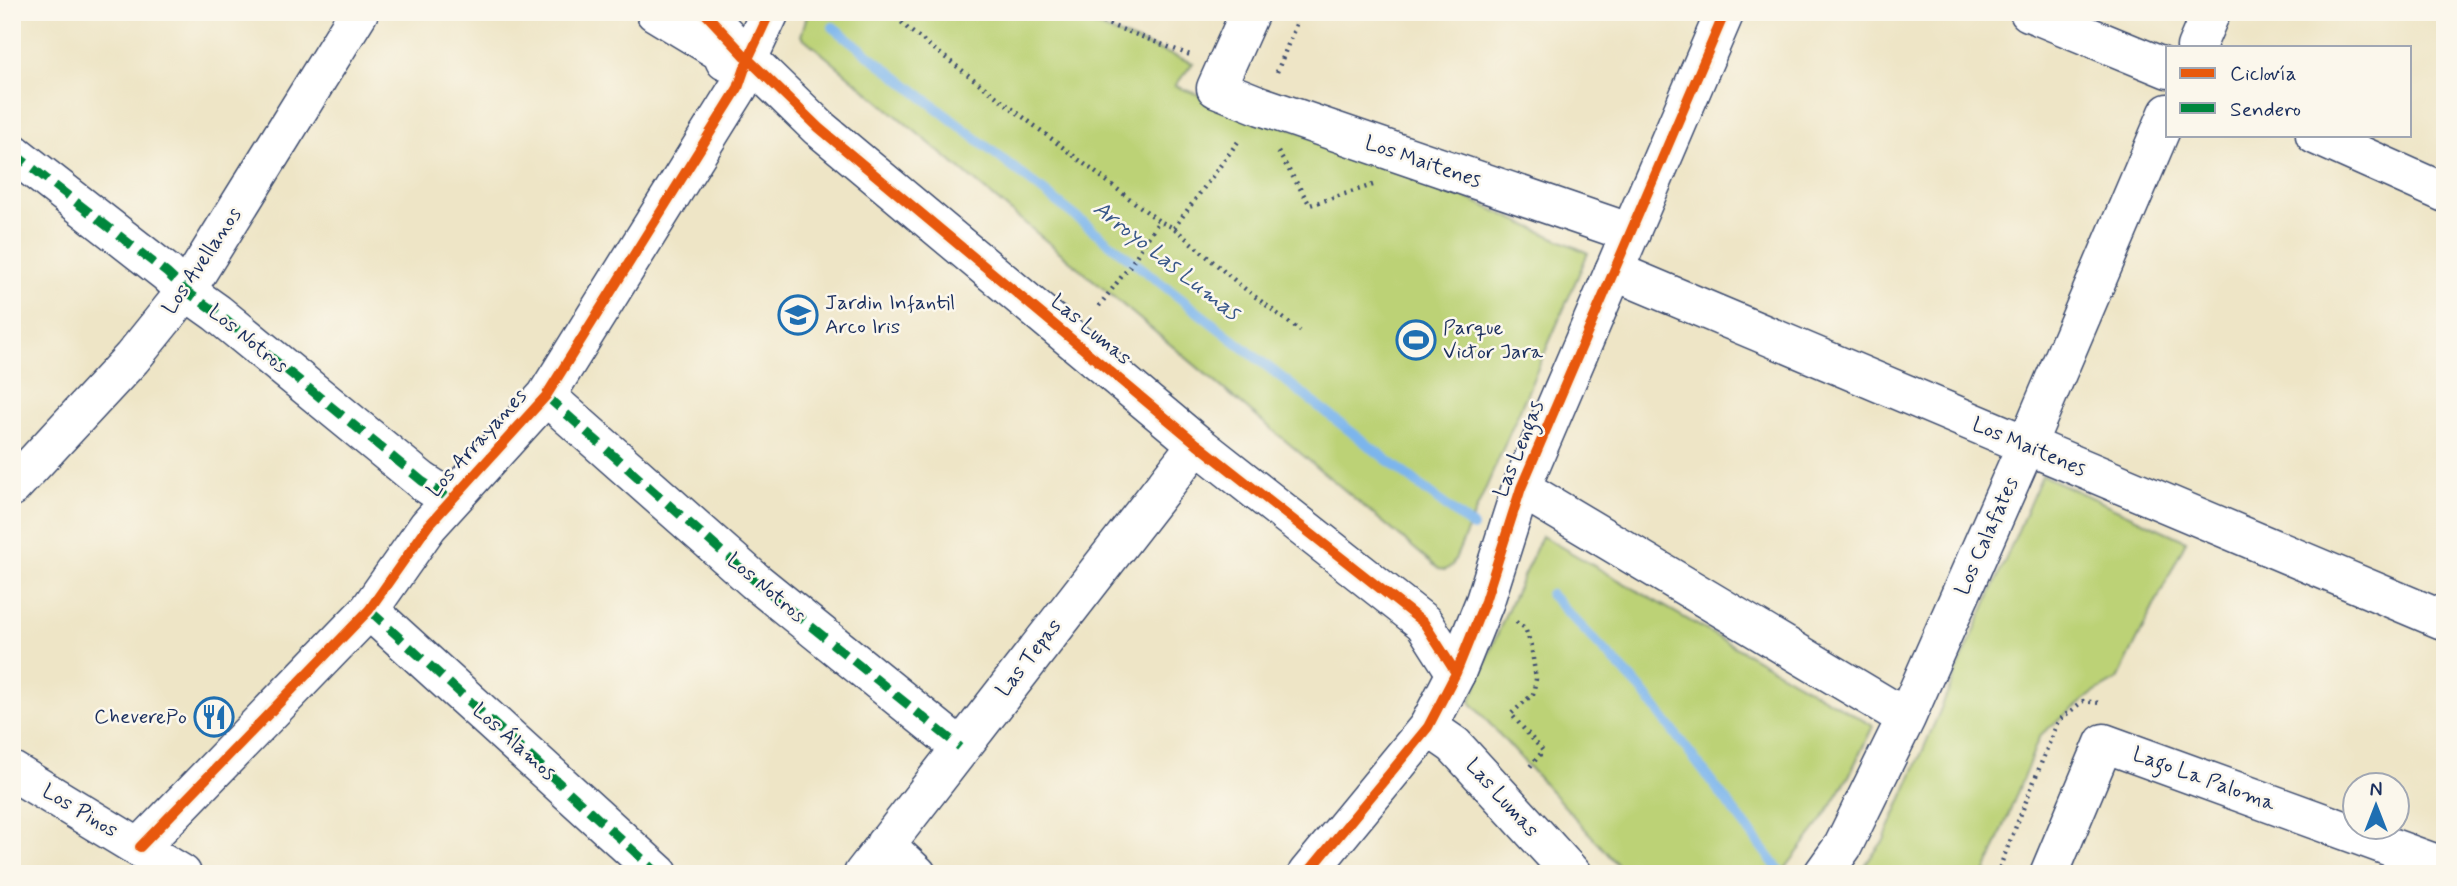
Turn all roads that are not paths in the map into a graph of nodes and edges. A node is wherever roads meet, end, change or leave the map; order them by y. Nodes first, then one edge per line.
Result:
1 (359, 12) edge
2 (655, 12) edge
3 (704, 12) edge
4 (770, 12) edge
5 (1250, 12) edge
6 (1725, 12) edge
7 (2029, 12) edge
8 (2211, 12) edge
9 (2196, 46) edge
10 (2166, 68) edge
11 (743, 74) junction
12 (2166, 118) edge
13 (2317, 136) edge
14 (12, 152) edge
15 (2445, 193) edge
16 (1631, 233) junction
17 (1615, 271) junction
18 (186, 291) junction
19 (546, 396) junction
20 (1197, 444) junction
21 (2026, 446) junction
22 (12, 487) edge
23 (1521, 488) junction
24 (451, 500) junction
25 (369, 610) junction
26 (2445, 621) edge
27 (1456, 673) junction
28 (1906, 718) junction
29 (1428, 727) junction
30 (960, 747) junction
31 (12, 771) edge
32 (140, 847) junction
33 (874, 859) edge
34 (2438, 862) edge
35 (182, 874) edge
36 (659, 874) edge
37 (917, 874) edge
38 (1307, 874) edge
39 (1572, 874) edge
40 (1823, 874) edge
41 (2049, 874) edge

1 - 18 street, Los Avellanos
2 - 11 street
3 - 11 street, Las Lumas
4 - 11 street, Los Arrayanes
5 - 16 street, Los Maitenes
6 - 16 street, Las Lengas
7 - 10 street
8 - 9 street
11 - 19 street, Los Arrayanes
11 - 20 street, Las Lumas
12 - 21 street, Los Calafates
13 - 15 street
14 - 18 street, Los Notros
16 - 17 street, Las Lengas
17 - 21 street, Los Maitenes
17 - 23 street, Las Lengas
18 - 22 street, Los Avellanos
18 - 24 street, Los Notros
19 - 24 street, Los Arrayanes
19 - 30 street, Los Notros
20 - 27 street, Las Lumas
20 - 30 street, Las Tepas
21 - 26 street, Los Maitenes
21 - 28 street, Los Calafates
23 - 27 street, Las Lengas
23 - 28 street
24 - 25 street, Los Arrayanes
25 - 32 street, Los Arrayanes
25 - 36 street, Los Álamos
27 - 29 street, Las Lengas
28 - 40 street, Los Calafates
29 - 38 street, Las Lengas
29 - 39 street, Las Lumas
30 - 33 street, Las Tepas
31 - 32 street, Los Pinos
32 - 35 street, Los Pinos
33 - 37 street
34 - 41 street, Lago La Paloma

